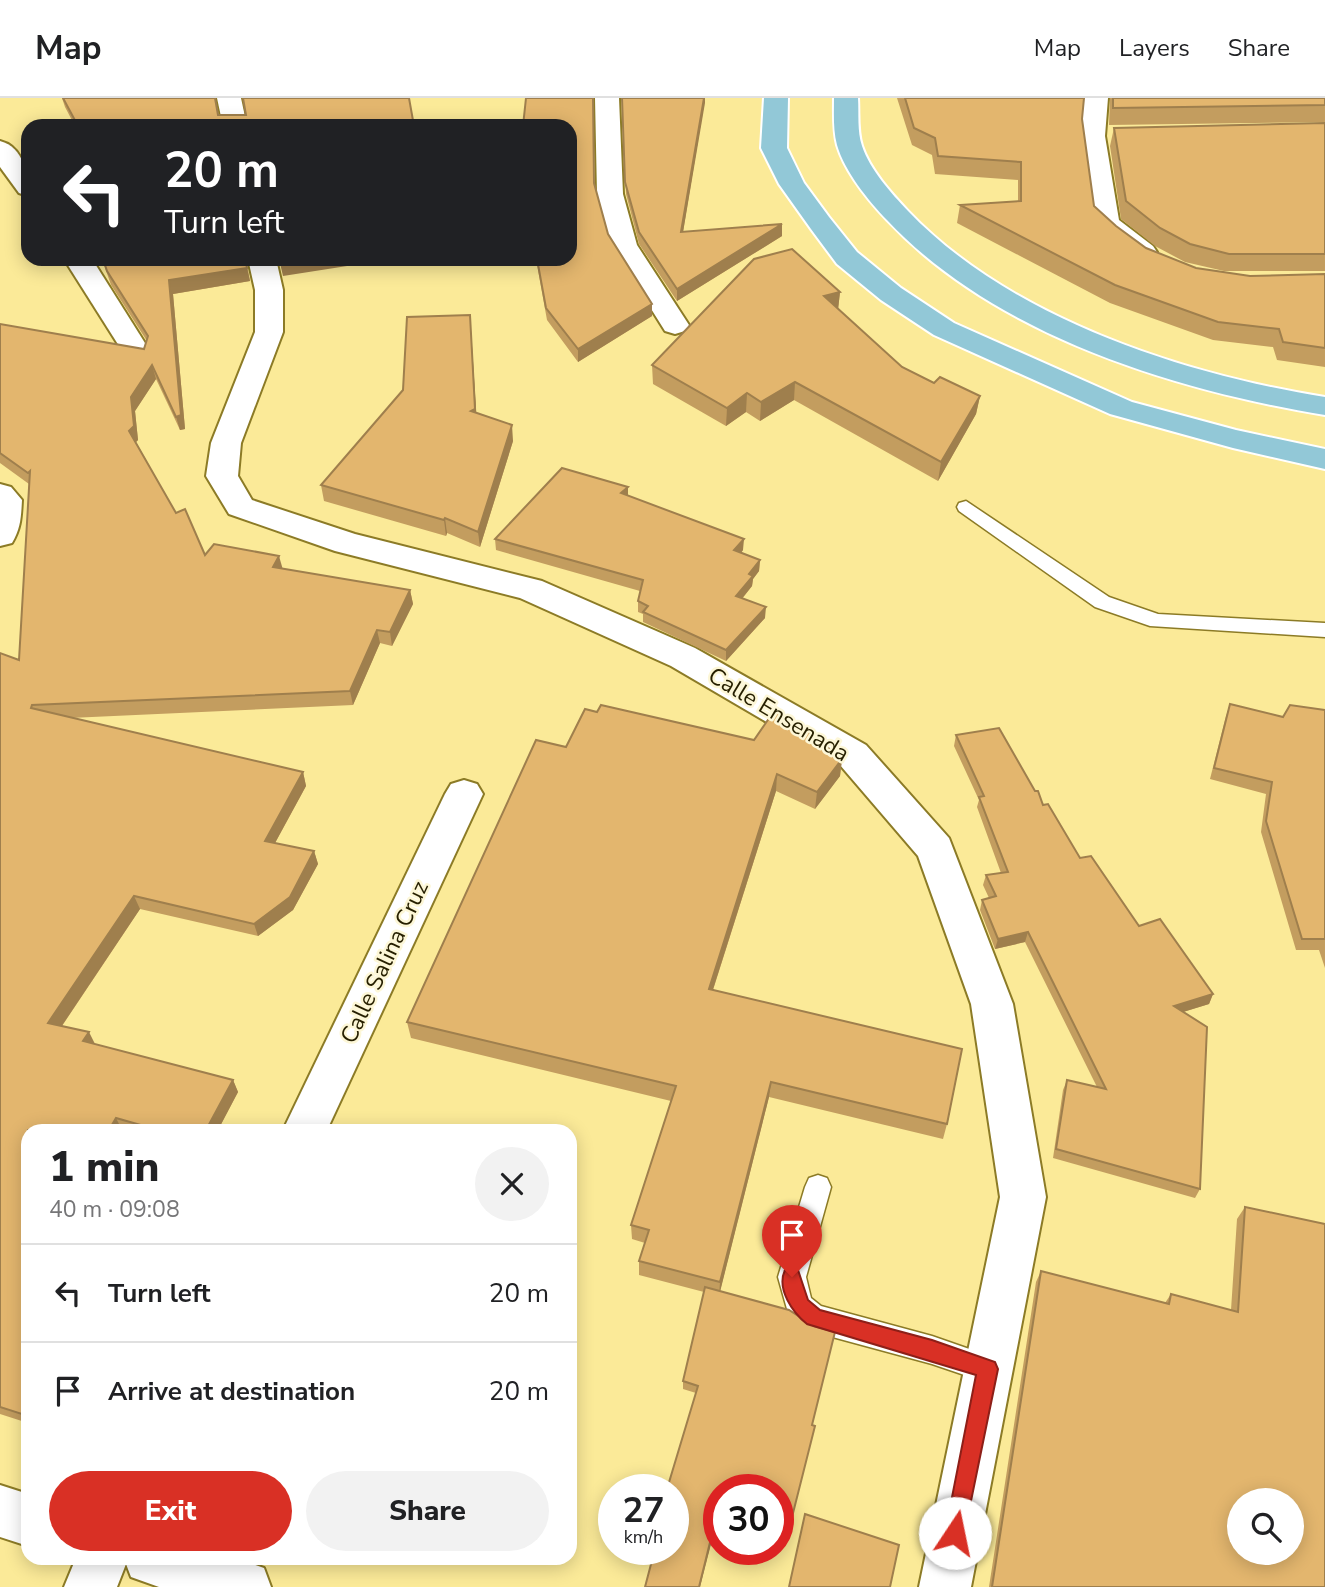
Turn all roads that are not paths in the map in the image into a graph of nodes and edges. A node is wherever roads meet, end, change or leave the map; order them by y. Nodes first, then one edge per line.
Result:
1 (229, 98) edge
2 (607, 98) edge
3 (776, 98) edge
4 (846, 98) edge
5 (1096, 98) edge
6 (234, 119) edge
7 (1120, 135) edge
8 (1093, 136) junction
9 (0, 149) edge
10 (21, 178) edge
11 (82, 266) edge
12 (264, 266) edge
13 (1170, 267) edge
14 (675, 325) dead end
15 (136, 351) edge
16 (1325, 406) edge
17 (1325, 459) edge
18 (0, 494) edge
19 (966, 507) dead end
20 (0, 534) edge
21 (1325, 630) edge
22 (464, 793) dead end
23 (308, 1124) edge
24 (818, 1187) dead end
25 (988, 1369) junction
26 (0, 1511) edge
27 (21, 1518) edge
28 (100, 1565) edge
29 (173, 1565) edge
30 (90, 1587) edge
31 (245, 1587) edge
32 (945, 1587) edge

1 - 6 street
2 - 14 street
3 - 17 main road
4 - 16 main road
5 - 8 street
7 - 8 street
8 - 13 street
9 - 10 street
11 - 15 street
12 - 25 street, Calle Ensenada
18 - 20 street
19 - 21 lane
22 - 23 street, Calle Salina Cruz
24 - 25 lane
25 - 32 street, Calle Ensenada
26 - 27 street
28 - 30 street
29 - 31 street

